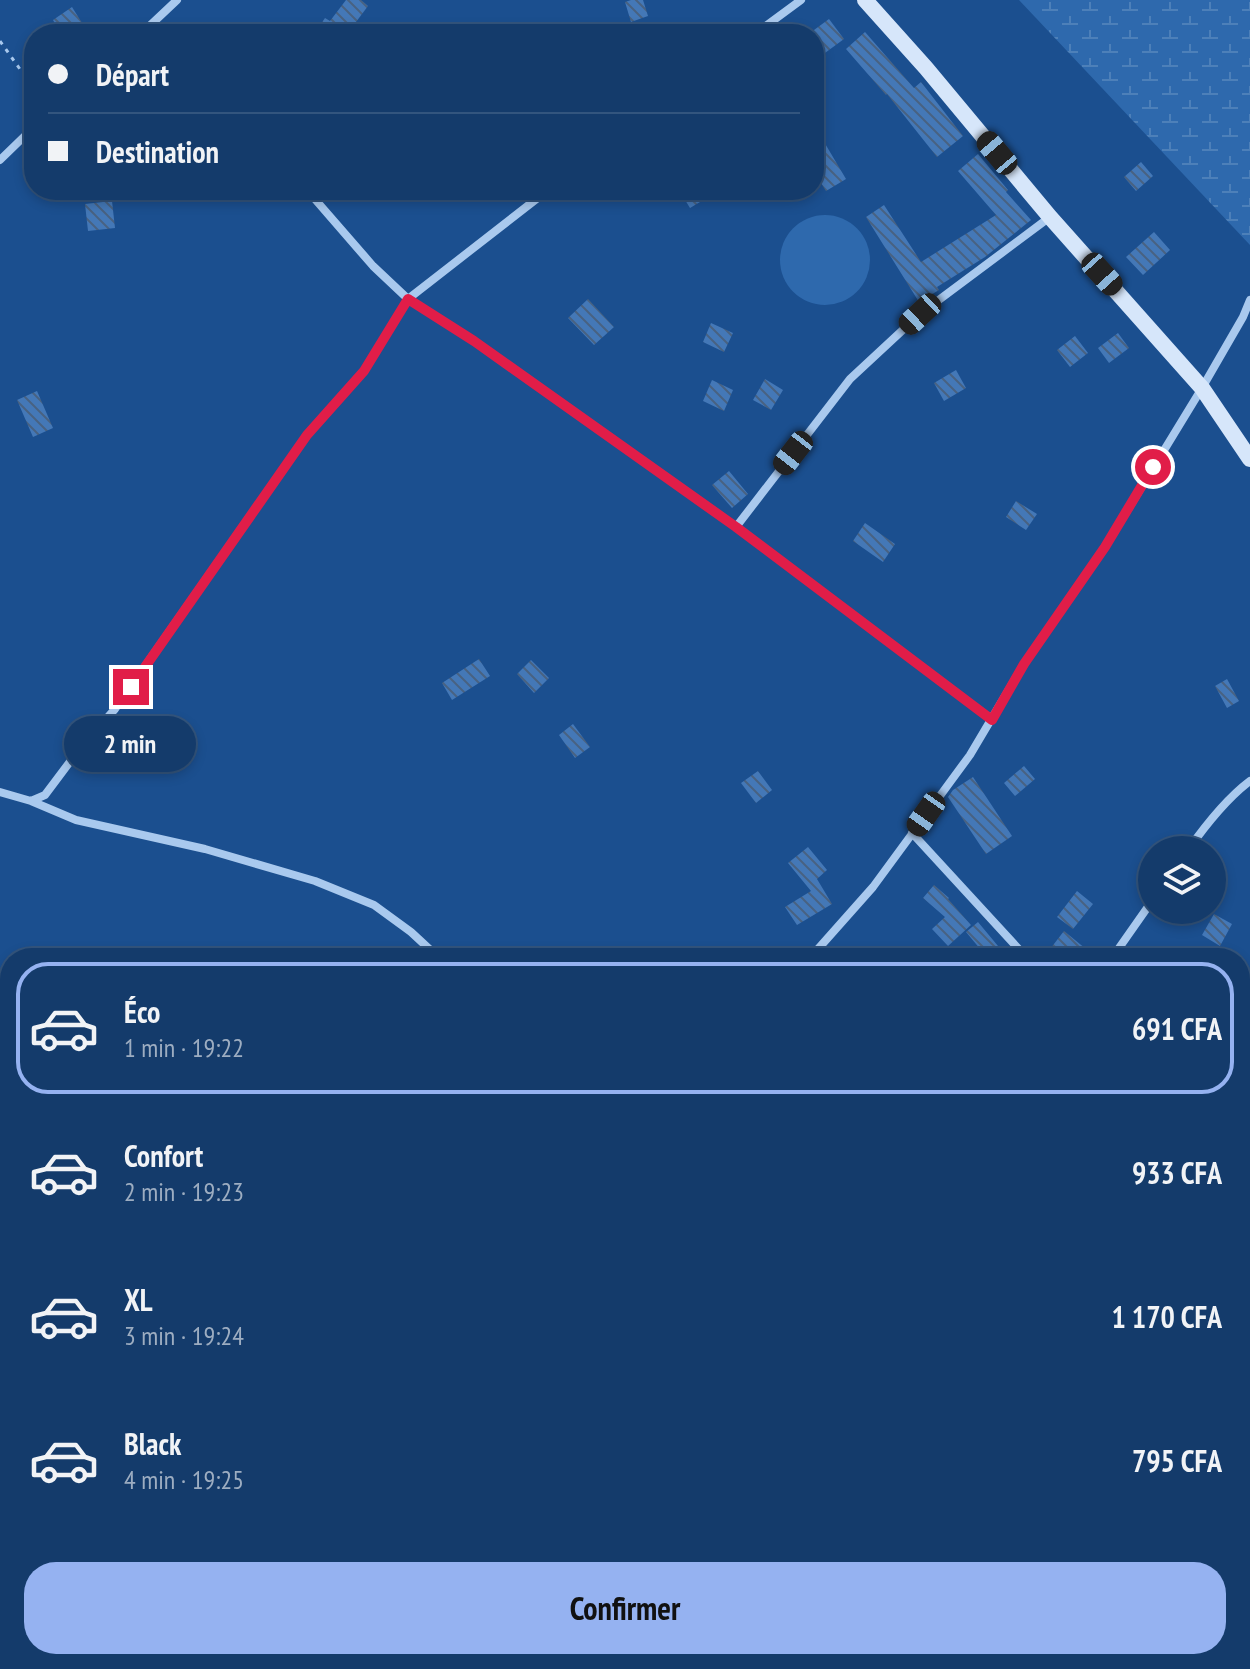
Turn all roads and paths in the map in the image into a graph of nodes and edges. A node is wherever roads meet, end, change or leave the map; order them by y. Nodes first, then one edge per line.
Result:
1 (177, 0) edge
2 (801, 0) edge
3 (865, 0) edge
4 (153, 24) edge
5 (769, 24) edge
6 (0, 41) edge
7 (24, 75) edge
8 (24, 137) edge
9 (0, 160) edge
10 (316, 200) edge
11 (535, 200) edge
12 (1050, 217) junction
13 (408, 299) junction
14 (1250, 300) edge
15 (1202, 388) junction
16 (1250, 459) edge
17 (736, 527) junction
18 (992, 720) junction
19 (1250, 781) edge
20 (0, 792) edge
21 (31, 801) junction
22 (912, 833) junction
23 (1198, 836) edge
24 (1138, 921) edge
25 (428, 948) edge
26 (819, 948) edge
27 (1018, 948) edge
28 (1119, 948) edge

1 - 4 street
2 - 5 street
3 - 12 street
6 - 7 path
8 - 9 street
10 - 13 street
11 - 13 street
12 - 15 street
12 - 17 street
13 - 17 street
13 - 21 street
14 - 15 street
15 - 16 street
15 - 18 street
17 - 18 street
18 - 22 street
19 - 23 street
20 - 21 street
21 - 25 street
22 - 26 street
22 - 27 street
24 - 28 street

